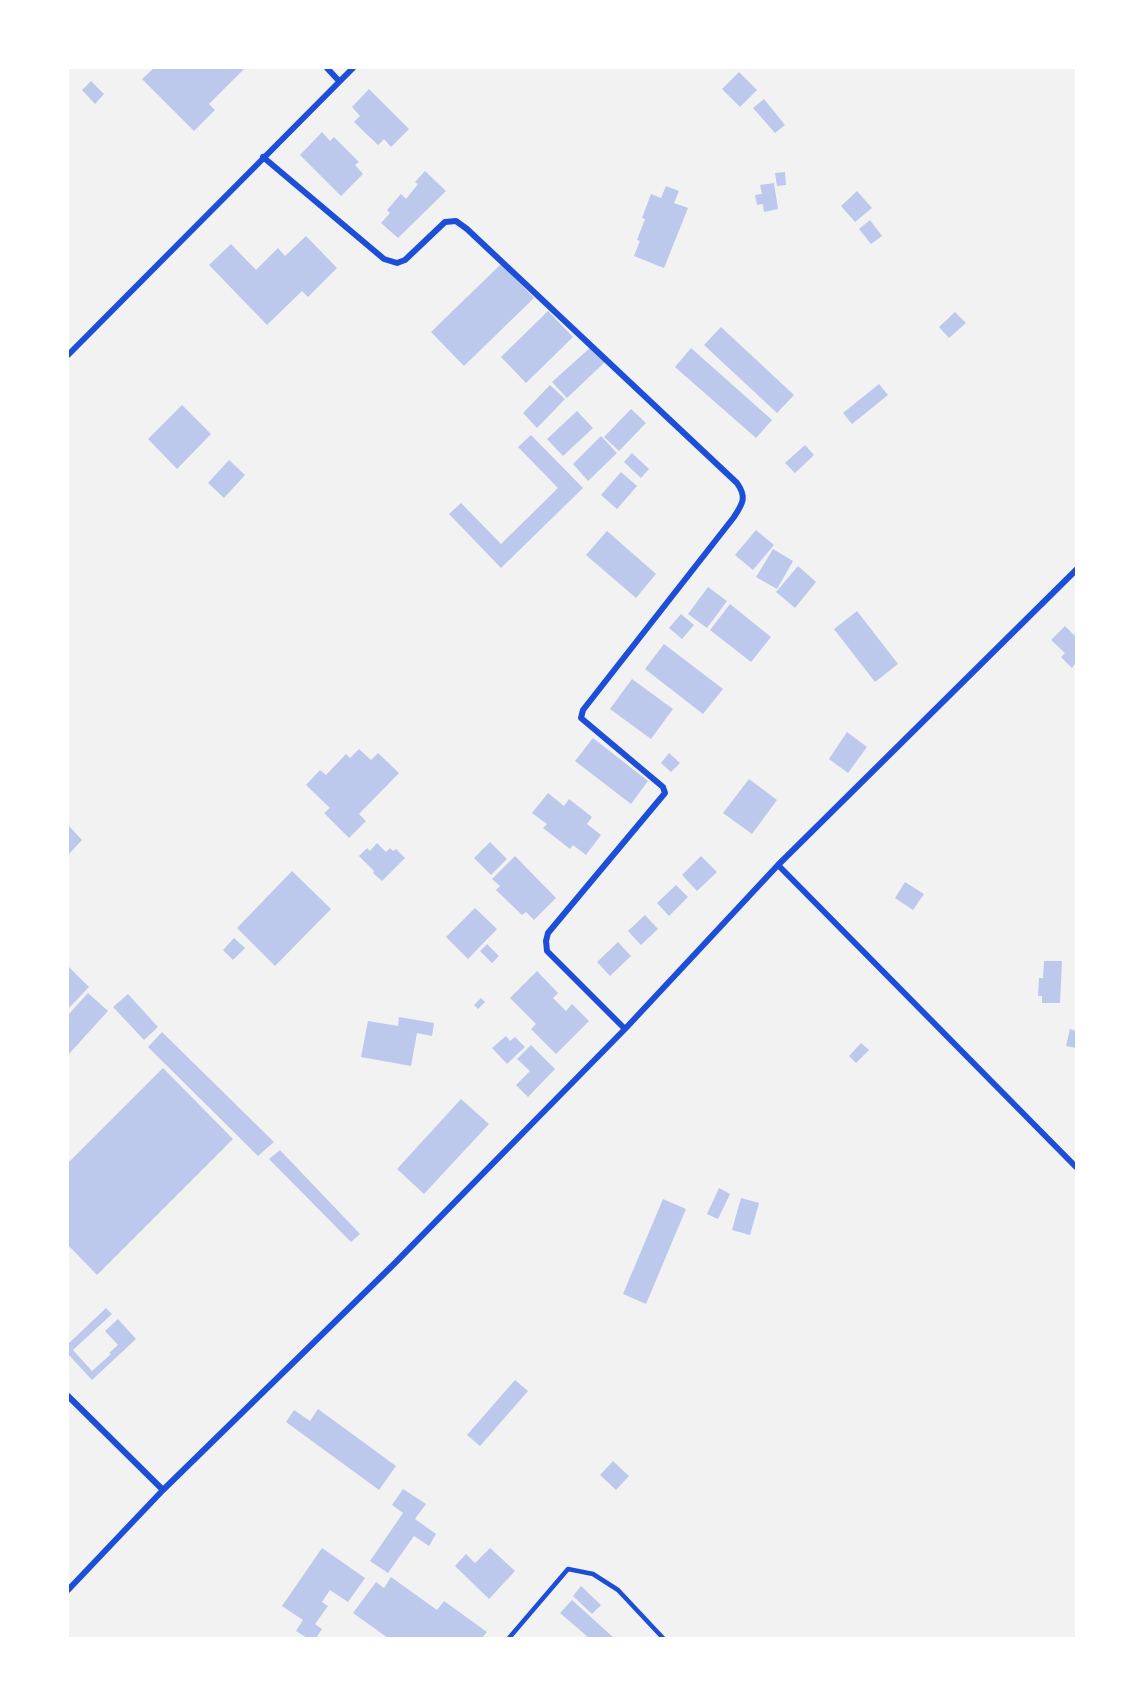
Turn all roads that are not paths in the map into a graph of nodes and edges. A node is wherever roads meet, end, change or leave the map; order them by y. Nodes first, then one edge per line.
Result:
1 (327, 68) edge
2 (353, 68) edge
3 (339, 81) junction
4 (263, 157) junction
5 (68, 355) edge
6 (1077, 570) edge
7 (778, 865) junction
8 (625, 1029) junction
9 (1077, 1167) edge
10 (68, 1396) edge
11 (163, 1490) junction
12 (68, 1590) edge
13 (509, 1638) edge
14 (663, 1638) edge

1 - 3 street
2 - 3 street
3 - 4 street
4 - 5 street
4 - 8 street
6 - 7 street
7 - 8 street
7 - 9 street
8 - 11 street
10 - 11 street
11 - 12 street
13 - 14 lane

